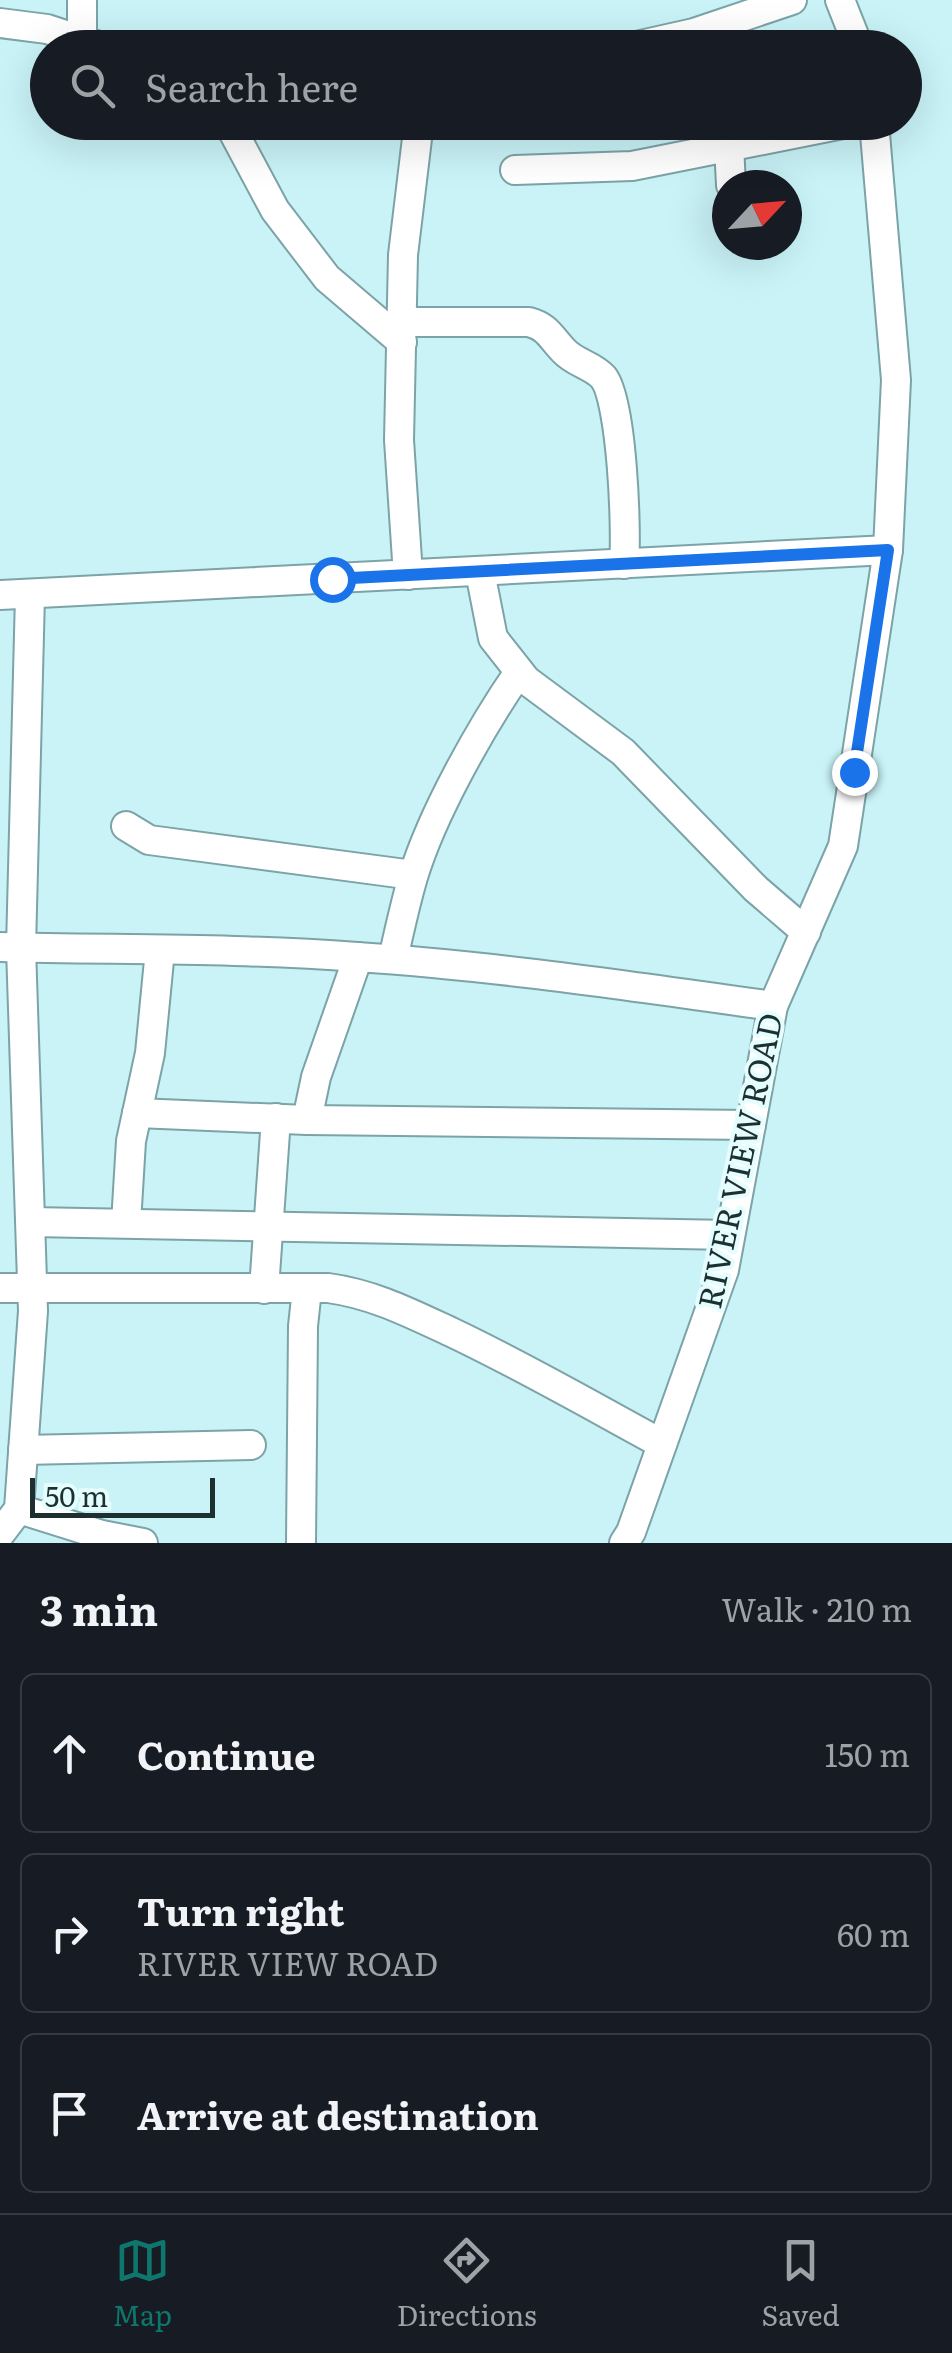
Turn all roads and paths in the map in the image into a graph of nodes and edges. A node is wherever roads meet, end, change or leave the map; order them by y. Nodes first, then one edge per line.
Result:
1 (82, 0) edge
2 (792, 0) edge
3 (840, 0) edge
4 (0, 24) edge
5 (43, 30) edge
6 (90, 30) edge
7 (700, 30) edge
8 (851, 30) edge
9 (238, 140) edge
10 (417, 140) edge
11 (757, 140) edge
12 (876, 140) edge
13 (730, 145) junction
14 (516, 170) dead end
15 (730, 170) edge
16 (402, 332) junction
17 (888, 550) junction
18 (624, 564) junction
19 (480, 572) junction
20 (408, 575) junction
21 (30, 595) junction
22 (0, 596) edge
23 (519, 672) junction
24 (126, 826) dead end
25 (414, 875) junction
26 (806, 932) junction
27 (10, 948) edge
28 (160, 950) junction
29 (358, 957) junction
30 (392, 960) junction
31 (773, 1006) junction
32 (137, 1113) junction
33 (276, 1118) junction
34 (308, 1120) junction
35 (750, 1125) junction
36 (31, 1222) junction
37 (126, 1222) junction
38 (268, 1224) junction
39 (730, 1235) junction
40 (0, 1288) edge
41 (32, 1289) junction
42 (264, 1289) junction
43 (307, 1289) junction
44 (662, 1444) junction
45 (251, 1445) dead end
46 (23, 1450) junction
47 (18, 1509) junction
48 (0, 1534) edge
49 (143, 1543) edge
50 (300, 1543) edge
51 (624, 1543) edge

1 - 6 street
2 - 7 street
3 - 8 street
4 - 5 street
9 - 16 street
10 - 16 street
11 - 13 street
12 - 17 street, RIVER VIEW ROAD
13 - 14 street
13 - 15 street
16 - 18 street
16 - 20 street
17 - 18 street
17 - 26 street, RIVER VIEW ROAD
18 - 19 street
19 - 20 street
19 - 23 street
20 - 21 street
21 - 22 street
21 - 27 street
23 - 25 street
23 - 26 street
24 - 25 street
25 - 30 street
26 - 31 street, RIVER VIEW ROAD
27 - 28 street
27 - 36 street
28 - 29 street
28 - 32 street
29 - 30 street
29 - 34 street
30 - 31 street
31 - 35 street, RIVER VIEW ROAD
32 - 33 street
32 - 37 street
33 - 34 street
33 - 38 street
34 - 35 street
35 - 39 street, RIVER VIEW ROAD
36 - 37 street
36 - 41 street
37 - 38 street
38 - 39 street
38 - 42 street
39 - 44 street, RIVER VIEW ROAD
40 - 41 street
41 - 42 street
41 - 46 street
42 - 43 street
43 - 44 street
43 - 50 street
44 - 51 street, RIVER VIEW ROAD
45 - 46 street
46 - 47 street
47 - 48 street
47 - 49 street

